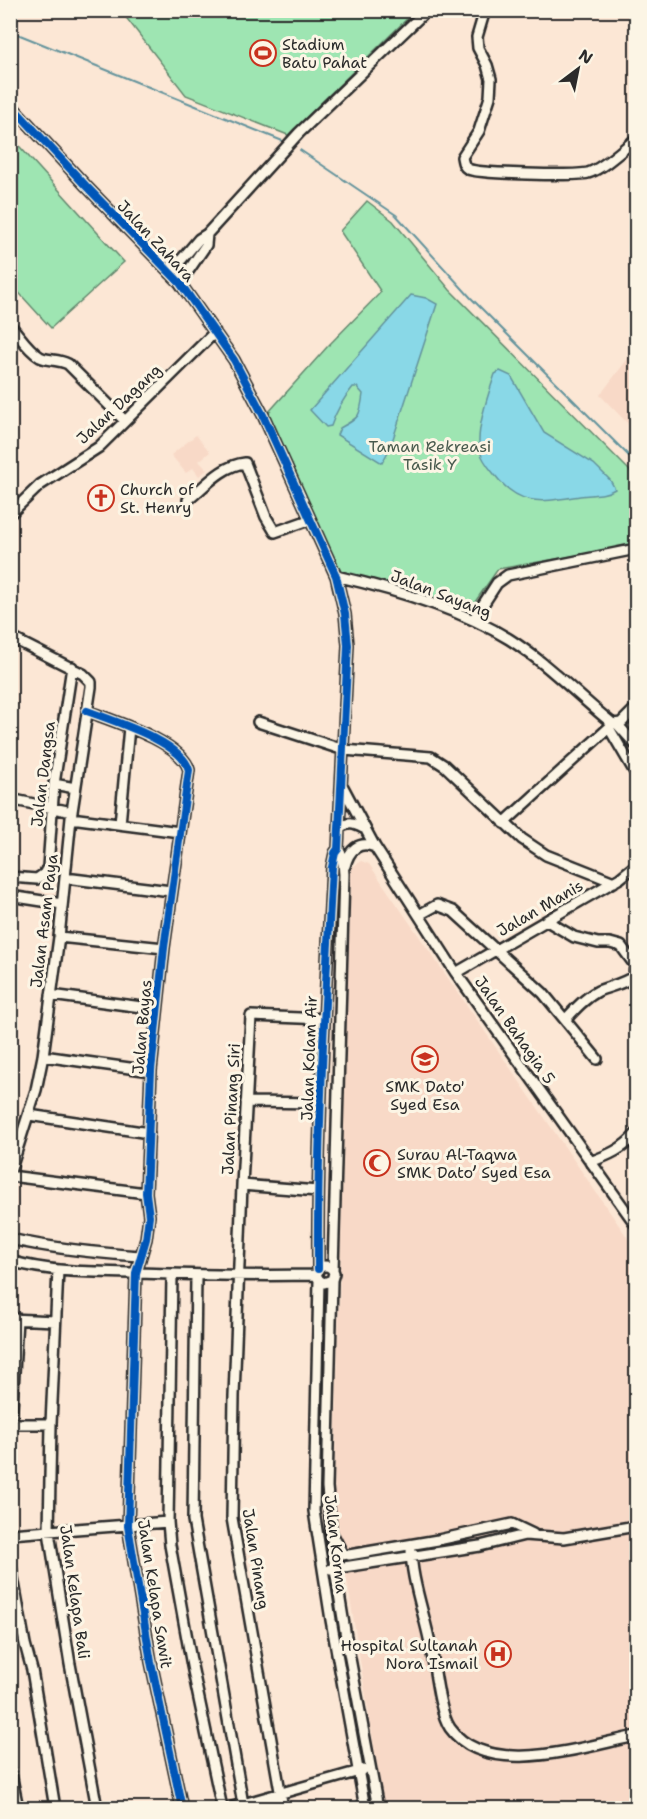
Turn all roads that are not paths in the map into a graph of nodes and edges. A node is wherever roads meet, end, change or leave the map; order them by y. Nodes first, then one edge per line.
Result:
1 (427, 10) edge
2 (485, 10) edge
3 (12, 108) edge
4 (636, 139) edge
5 (207, 234) junction
6 (170, 273) junction
7 (180, 283) junction
8 (10, 325) edge
9 (215, 332) junction
10 (125, 421) junction
11 (188, 500) dead end
12 (10, 514) edge
13 (309, 520) junction
14 (636, 549) edge
15 (336, 576) junction
16 (473, 620) junction
17 (11, 640) edge
18 (72, 667) junction
19 (636, 708) edge
20 (87, 711) junction
21 (258, 722) dead end
22 (613, 725) junction
23 (129, 727) junction
24 (636, 745) edge
25 (344, 750) junction
26 (636, 774) edge
27 (54, 784) junction
28 (342, 785) junction
29 (75, 788) junction
30 (10, 799) edge
31 (52, 808) junction
32 (71, 815) junction
33 (120, 824) junction
34 (504, 824) junction
35 (339, 828) junction
36 (363, 828) junction
37 (180, 832) junction
38 (375, 847) junction
39 (338, 849) junction
40 (636, 865) edge
41 (344, 874) junction
42 (10, 877) edge
43 (65, 878) junction
44 (614, 882) junction
45 (171, 891) junction
46 (10, 896) edge
47 (62, 903) junction
48 (419, 915) junction
49 (547, 921) junction
50 (59, 937) junction
51 (164, 948) junction
52 (498, 950) junction
53 (456, 973) junction
54 (51, 995) junction
55 (157, 1009) junction
56 (324, 1019) junction
57 (565, 1020) junction
58 (43, 1056) junction
59 (597, 1059) dead end
60 (152, 1071) junction
61 (246, 1102) junction
62 (320, 1102) junction
63 (29, 1115) junction
64 (148, 1133) junction
65 (636, 1134) edge
66 (14, 1152) edge
67 (590, 1162) junction
68 (10, 1174) edge
69 (242, 1185) junction
70 (318, 1191) junction
71 (146, 1193) junction
72 (636, 1225) edge
73 (10, 1239) edge
74 (140, 1256) junction
75 (10, 1261) edge
76 (58, 1270) junction
77 (333, 1270) junction
78 (136, 1273) junction
79 (172, 1275) junction
80 (196, 1275) junction
81 (318, 1275) junction
82 (239, 1276) junction
83 (332, 1280) junction
84 (14, 1319) edge
85 (55, 1321) junction
86 (11, 1424) edge
87 (51, 1424) junction
88 (10, 1444) edge
89 (168, 1522) junction
90 (128, 1526) junction
91 (636, 1526) edge
92 (49, 1532) junction
93 (10, 1534) edge
94 (332, 1535) junction
95 (534, 1536) junction
96 (432, 1541) junction
97 (411, 1545) junction
98 (433, 1554) junction
99 (411, 1558) junction
100 (10, 1562) edge
101 (335, 1569) junction
102 (324, 1571) junction
103 (636, 1736) edge
104 (371, 1768) junction
105 (10, 1769) edge
106 (359, 1771) junction
107 (280, 1793) junction
108 (243, 1804) junction
109 (18, 1809) edge
110 (55, 1809) edge
111 (97, 1809) edge
112 (182, 1809) edge
113 (222, 1809) edge
114 (229, 1809) edge
115 (283, 1809) edge
116 (365, 1809) edge
117 (378, 1809) edge

1 - 5 street
2 - 4 street
3 - 6 street, Jalan Zahara
5 - 6 street
5 - 7 street
6 - 7 street, Jalan Zahara
7 - 9 street, Jalan Zahara
8 - 10 street
9 - 10 street, Jalan Dagang
9 - 13 street, Jalan Zahara
10 - 12 street, Jalan Dagang
11 - 13 street
13 - 15 street, Jalan Zahara
14 - 16 street
15 - 16 street, Jalan Sayang
15 - 25 street, Jalan Zahara
16 - 22 street, Jalan Sayang
17 - 18 street
18 - 20 street, Jalan Asam Paya
18 - 27 street, Jalan Dangsa
19 - 22 street
20 - 23 street
20 - 29 street, Jalan Asam Paya
21 - 25 street
22 - 24 street
22 - 26 street
22 - 34 street
23 - 33 street
23 - 37 street, Jalan Bayas
25 - 28 street, Jalan Zahara
25 - 34 street
27 - 29 street
27 - 31 street, Jalan Dangsa
28 - 35 street, Jalan Zahara
28 - 36 street, Jalan Bahagia 5
29 - 32 street, Jalan Asam Paya
30 - 31 street
31 - 32 street
31 - 42 street, Jalan Dangsa
32 - 33 street
32 - 43 street, Jalan Asam Paya
33 - 37 street
34 - 44 street
35 - 36 street
35 - 39 street, Jalan Zahara
36 - 38 street, Jalan Bahagia 5
37 - 45 street, Jalan Bayas
38 - 41 street
38 - 48 street, Jalan Bahagia 5
39 - 41 street, Jalan Kolam Air
39 - 56 street, Jalan Kolam Air
40 - 44 street, Jalan Manis
41 - 77 street, Jalan Kolam Air
43 - 45 street
43 - 47 street, Jalan Asam Paya
44 - 49 street, Jalan Manis
45 - 51 street, Jalan Bayas
46 - 47 street
47 - 50 street, Jalan Asam Paya
48 - 52 street
48 - 53 street, Jalan Bahagia 5
49 - 52 street, Jalan Manis
49 - 57 street
50 - 51 street
50 - 54 street, Jalan Asam Paya
51 - 55 street, Jalan Bayas
52 - 53 street, Jalan Manis
52 - 57 street
53 - 67 street, Jalan Bahagia 5
54 - 55 street
54 - 58 street, Jalan Asam Paya
55 - 60 street, Jalan Bayas
56 - 61 street, Jalan Pinang Siri
56 - 62 street, Jalan Kolam Air
57 - 59 street
58 - 60 street
58 - 63 street, Jalan Asam Paya
60 - 64 street, Jalan Bayas
61 - 62 street
61 - 69 street, Jalan Pinang Siri
62 - 70 street, Jalan Kolam Air
63 - 64 street
63 - 66 street, Jalan Asam Paya
64 - 71 street, Jalan Bayas
65 - 67 street
66 - 68 street, Jalan Asam Paya
67 - 72 street, Jalan Bahagia 5
68 - 71 street
69 - 70 street
69 - 82 street, Jalan Pinang Siri
70 - 81 street, Jalan Kolam Air
71 - 74 street, Jalan Bayas
73 - 74 street
74 - 78 street, Jalan Bayas
75 - 76 street
76 - 78 street
76 - 85 street, Jalan Kelapa Bali
77 - 81 street
77 - 83 street
78 - 79 street
78 - 90 street, Jalan Kelapa Sawit
79 - 80 street
79 - 89 street
80 - 82 street
80 - 108 street
81 - 82 street
81 - 83 street
81 - 102 street, Jalan Korma
82 - 107 street, Jalan Pinang
83 - 94 street, Jalan Korma
84 - 85 street
84 - 86 street
85 - 87 street, Jalan Kelapa Bali
86 - 87 street
86 - 88 street
87 - 92 street, Jalan Kelapa Bali
89 - 90 street
89 - 113 street
90 - 92 street
90 - 112 street, Jalan Kelapa Sawit
91 - 95 street
92 - 93 street
92 - 111 street, Jalan Kelapa Bali
94 - 97 street
94 - 101 street, Jalan Korma
95 - 96 street
95 - 98 street
96 - 97 street
96 - 98 street
97 - 99 street
98 - 99 street
99 - 101 street
99 - 103 street
100 - 110 street
101 - 102 street
101 - 104 street, Jalan Korma
102 - 106 street, Jalan Korma
104 - 106 street
104 - 117 street, Jalan Korma
105 - 109 street
106 - 107 street
106 - 116 street, Jalan Korma
107 - 108 street
107 - 115 street, Jalan Pinang
108 - 114 street

